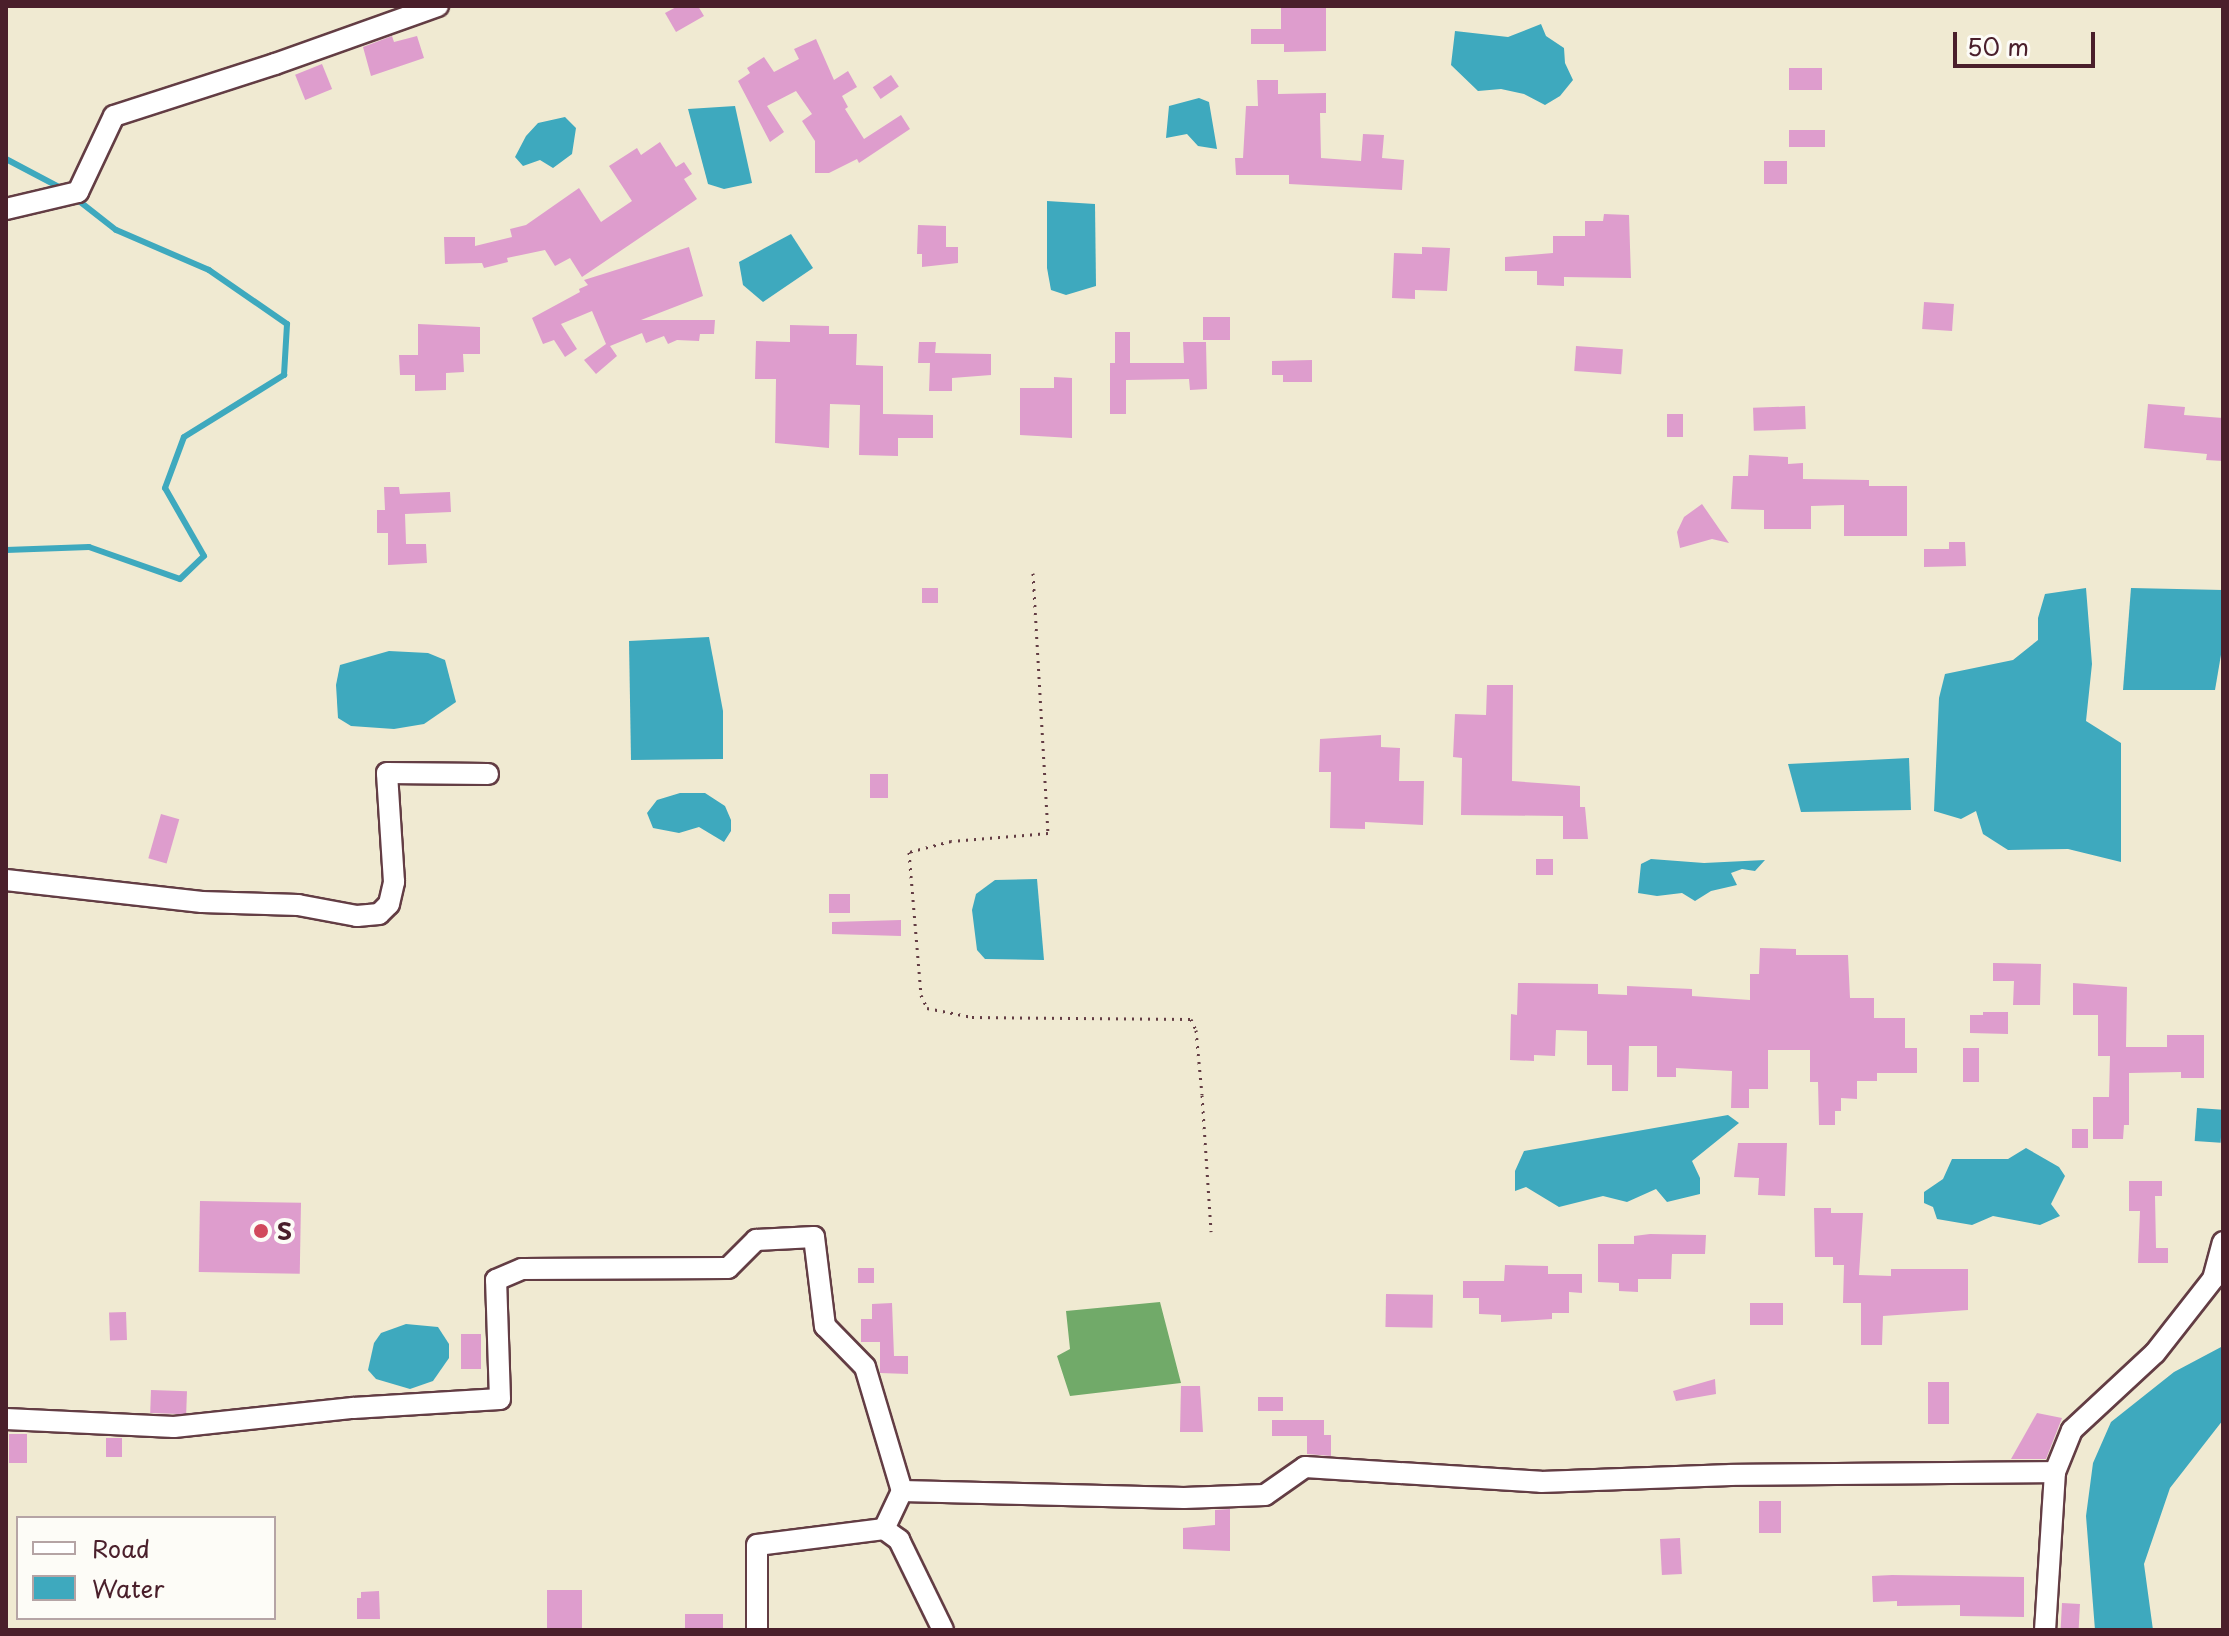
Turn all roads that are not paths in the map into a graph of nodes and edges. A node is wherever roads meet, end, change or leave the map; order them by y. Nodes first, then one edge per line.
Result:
1 (438, 6) edge
2 (6, 209) edge
3 (488, 774) dead end
4 (6, 880) edge
5 (2223, 1242) edge
6 (6, 1419) edge
7 (2055, 1472) junction
8 (902, 1491) junction
9 (884, 1529) junction
10 (757, 1630) edge
11 (943, 1630) edge
12 (2045, 1630) edge

1 - 2 street
3 - 4 street
5 - 7 street
6 - 8 street
7 - 8 street
7 - 12 street
8 - 9 street
9 - 10 street
9 - 11 street

